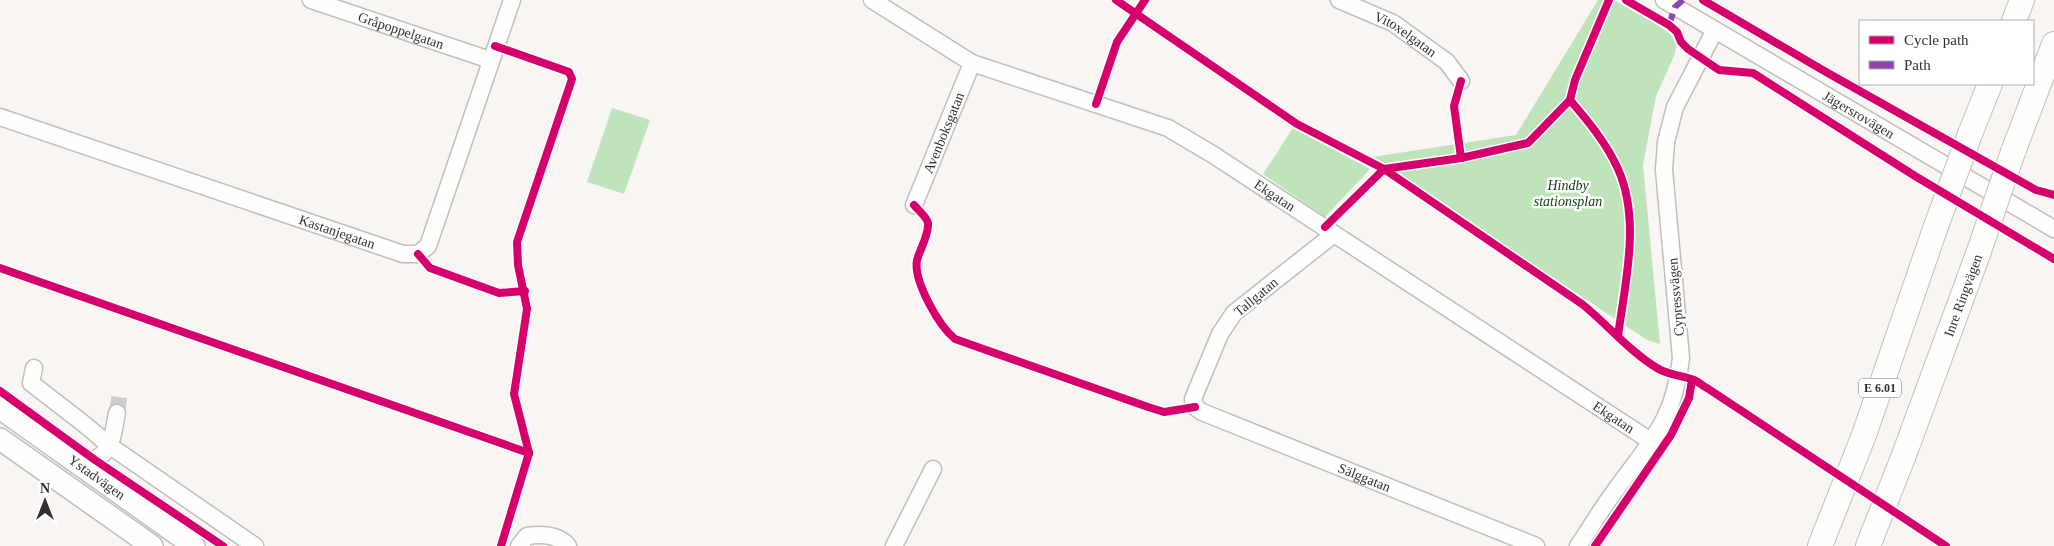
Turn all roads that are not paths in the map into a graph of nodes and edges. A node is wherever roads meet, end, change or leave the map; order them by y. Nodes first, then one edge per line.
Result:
1 (311, 0) edge
2 (512, 0) edge
3 (872, 0) edge
4 (1340, 0) edge
5 (1664, 0) edge
6 (2022, 0) edge
7 (2014, 20) edge
8 (1716, 30) junction
9 (2054, 44) edge
10 (490, 60) junction
11 (972, 62) junction
12 (1461, 81) dead end
13 (1990, 85) edge
14 (0, 117) edge
15 (914, 205) dead end
16 (2054, 229) edge
17 (1334, 234) junction
18 (33, 376) dead end
19 (1195, 407) joint
20 (0, 408) edge
21 (117, 413) tunnel mouth
22 (0, 439) edge
23 (1652, 442) junction
24 (110, 446) junction
25 (81, 466) junction
26 (933, 469) dead end
27 (152, 546) edge
28 (194, 546) edge
29 (255, 546) edge
30 (520, 546) edge
31 (568, 546) edge
32 (894, 546) edge
33 (1536, 546) edge
34 (1578, 546) edge
35 (1820, 546) edge
36 (1868, 546) edge

1 - 10 street, Gråpoppelgatan
2 - 10 street, Kastanjegatan
3 - 11 street, Ekgatan
4 - 12 street, Vitoxelgatan
5 - 8 street, Jägersrovägen
6 - 7 highway
8 - 16 street, Jägersrovägen
8 - 23 street, Cypressvägen
9 - 36 highway, Inre Ringvägen, bridge
10 - 14 street, Kastanjegatan
11 - 15 street, Avenboksgatan
11 - 17 street, Ekgatan
13 - 35 highway, E 6.01, bridge
17 - 19 street, Tallgatan
17 - 23 street, Ekgatan
18 - 24 street
19 - 33 street, Sälggatan
20 - 25 main road, Ystadvägen
21 - 24 street
22 - 27 main road, Ystadvägen
23 - 34 street, Cypressvägen
24 - 25 street
24 - 29 street
25 - 28 main road, Ystadvägen
26 - 32 street
30 - 31 street

